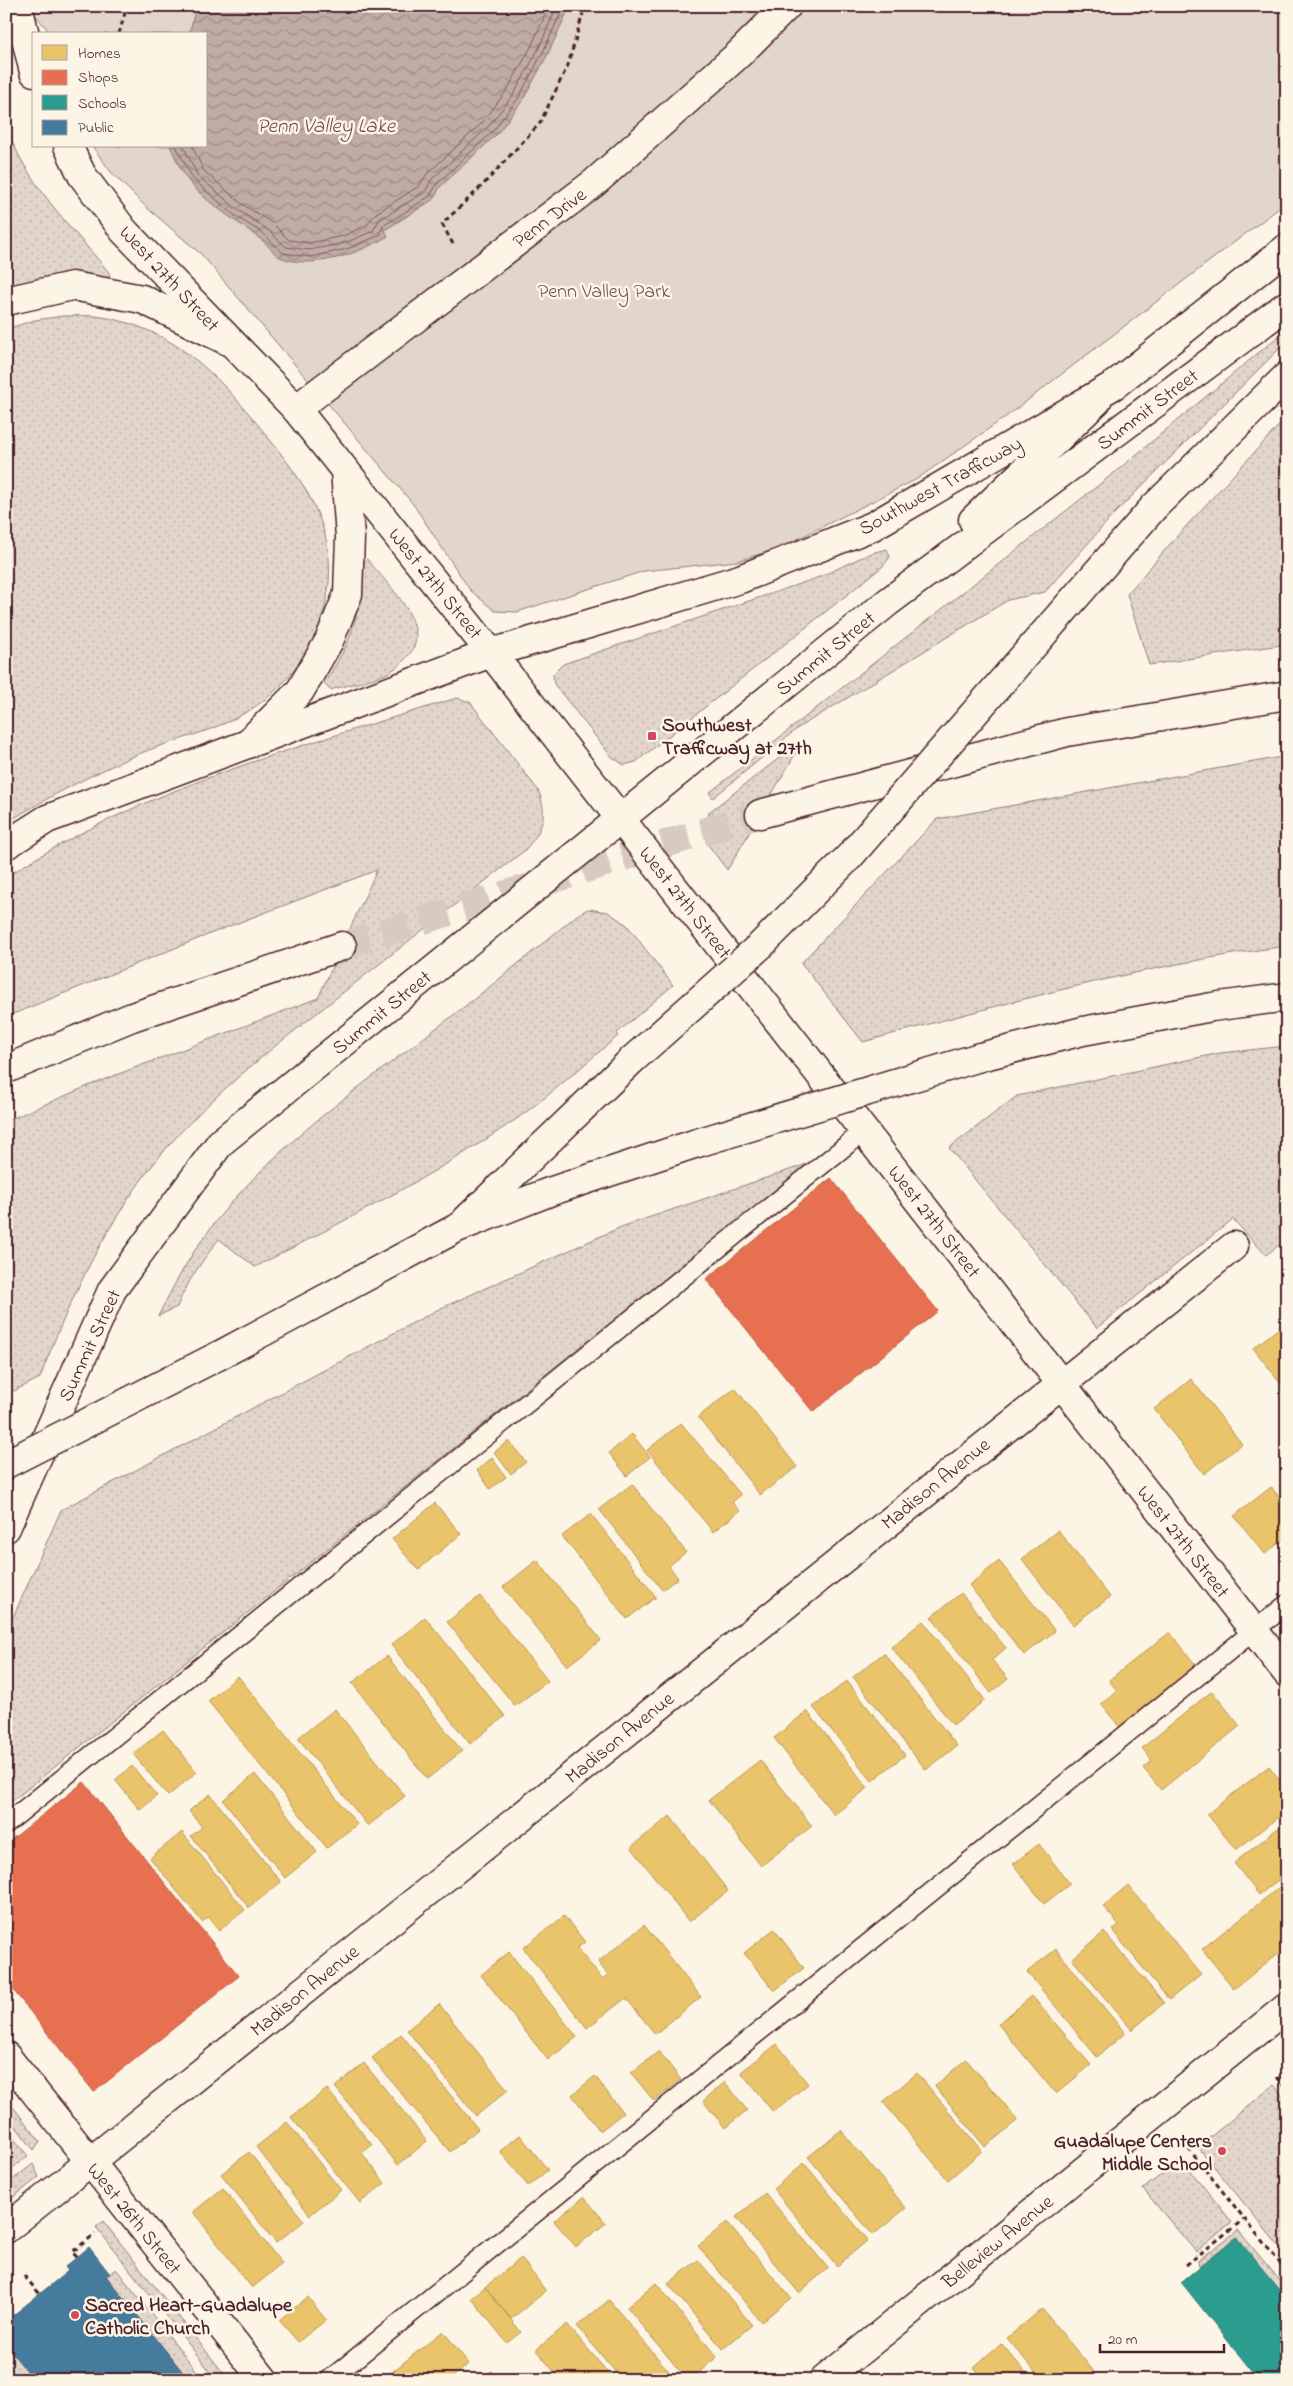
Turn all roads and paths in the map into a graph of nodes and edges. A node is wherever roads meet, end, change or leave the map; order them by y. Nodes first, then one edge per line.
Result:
1 (18, 6) edge
2 (127, 6) edge
3 (585, 6) edge
4 (788, 6) edge
5 (120, 32) edge
6 (32, 64) edge
7 (69, 148) edge
8 (1287, 248) edge
9 (456, 249) dead end
10 (6, 301) edge
11 (1287, 304) edge
12 (232, 343) junction
13 (1287, 376) edge
14 (1114, 385) junction
15 (296, 409) junction
16 (345, 471) junction
17 (888, 602) junction
18 (491, 653) junction
19 (1287, 695) edge
20 (247, 744) junction
21 (760, 814) tunnel mouth
22 (621, 818) junction
23 (6, 845) edge
24 (342, 946) tunnel mouth
25 (1287, 997) edge
26 (6, 1069) edge
27 (864, 1131) junction
28 (458, 1228) junction
29 (1234, 1246) dead end
30 (1061, 1382) junction
31 (6, 1464) edge
32 (6, 1528) edge
33 (1287, 1604) edge
34 (1254, 1630) junction
35 (1287, 1673) edge
36 (6, 1824) edge
37 (1287, 2007) edge
38 (6, 2056) edge
39 (1277, 2077) dead end
40 (1287, 2088) edge
41 (1188, 2148) dead end
42 (90, 2162) junction
43 (1244, 2219) junction
44 (6, 2229) edge
45 (95, 2234) dead end
46 (77, 2257) dead end
47 (1287, 2263) edge
48 (1186, 2265) dead end
49 (24, 2276) dead end
50 (40, 2294) dead end
51 (264, 2380) edge
52 (329, 2380) edge
53 (824, 2380) edge

1 - 6 main road
2 - 5 path
3 - 9 path
4 - 15 main road, Penn Drive
7 - 12 main road, West 27th Street
8 - 14 main road, Southwest Trafficway
10 - 12 main road
11 - 17 main road, Summit Street
12 - 15 main road, West 27th Street
13 - 28 main road, bridge
14 - 17 main road, Summit Street
14 - 18 main road, Southwest Trafficway
15 - 16 main road, West 27th Street
16 - 18 main road, West 27th Street
16 - 20 main road
17 - 22 main road, Summit Street
18 - 20 main road, Southwest Trafficway
18 - 22 main road, West 27th Street
19 - 21 main road
20 - 23 main road, Southwest Trafficway
22 - 27 main road, West 27th Street
22 - 32 main road, Summit Street
24 - 26 main road
25 - 28 main road, bridge
27 - 30 main road, West 27th Street
27 - 36 lane
28 - 31 main road, bridge
29 - 30 main road, Madison Avenue
30 - 34 main road, West 27th Street
30 - 42 main road, Madison Avenue
33 - 34 lane
34 - 35 main road, West 27th Street
34 - 52 lane
37 - 53 main road, Belleview Avenue
38 - 42 main road, West 26th Street
39 - 40 path
41 - 43 path
42 - 44 main road, Madison Avenue
42 - 51 main road, West 26th Street
43 - 47 path
43 - 48 path
45 - 46 path
49 - 50 path

